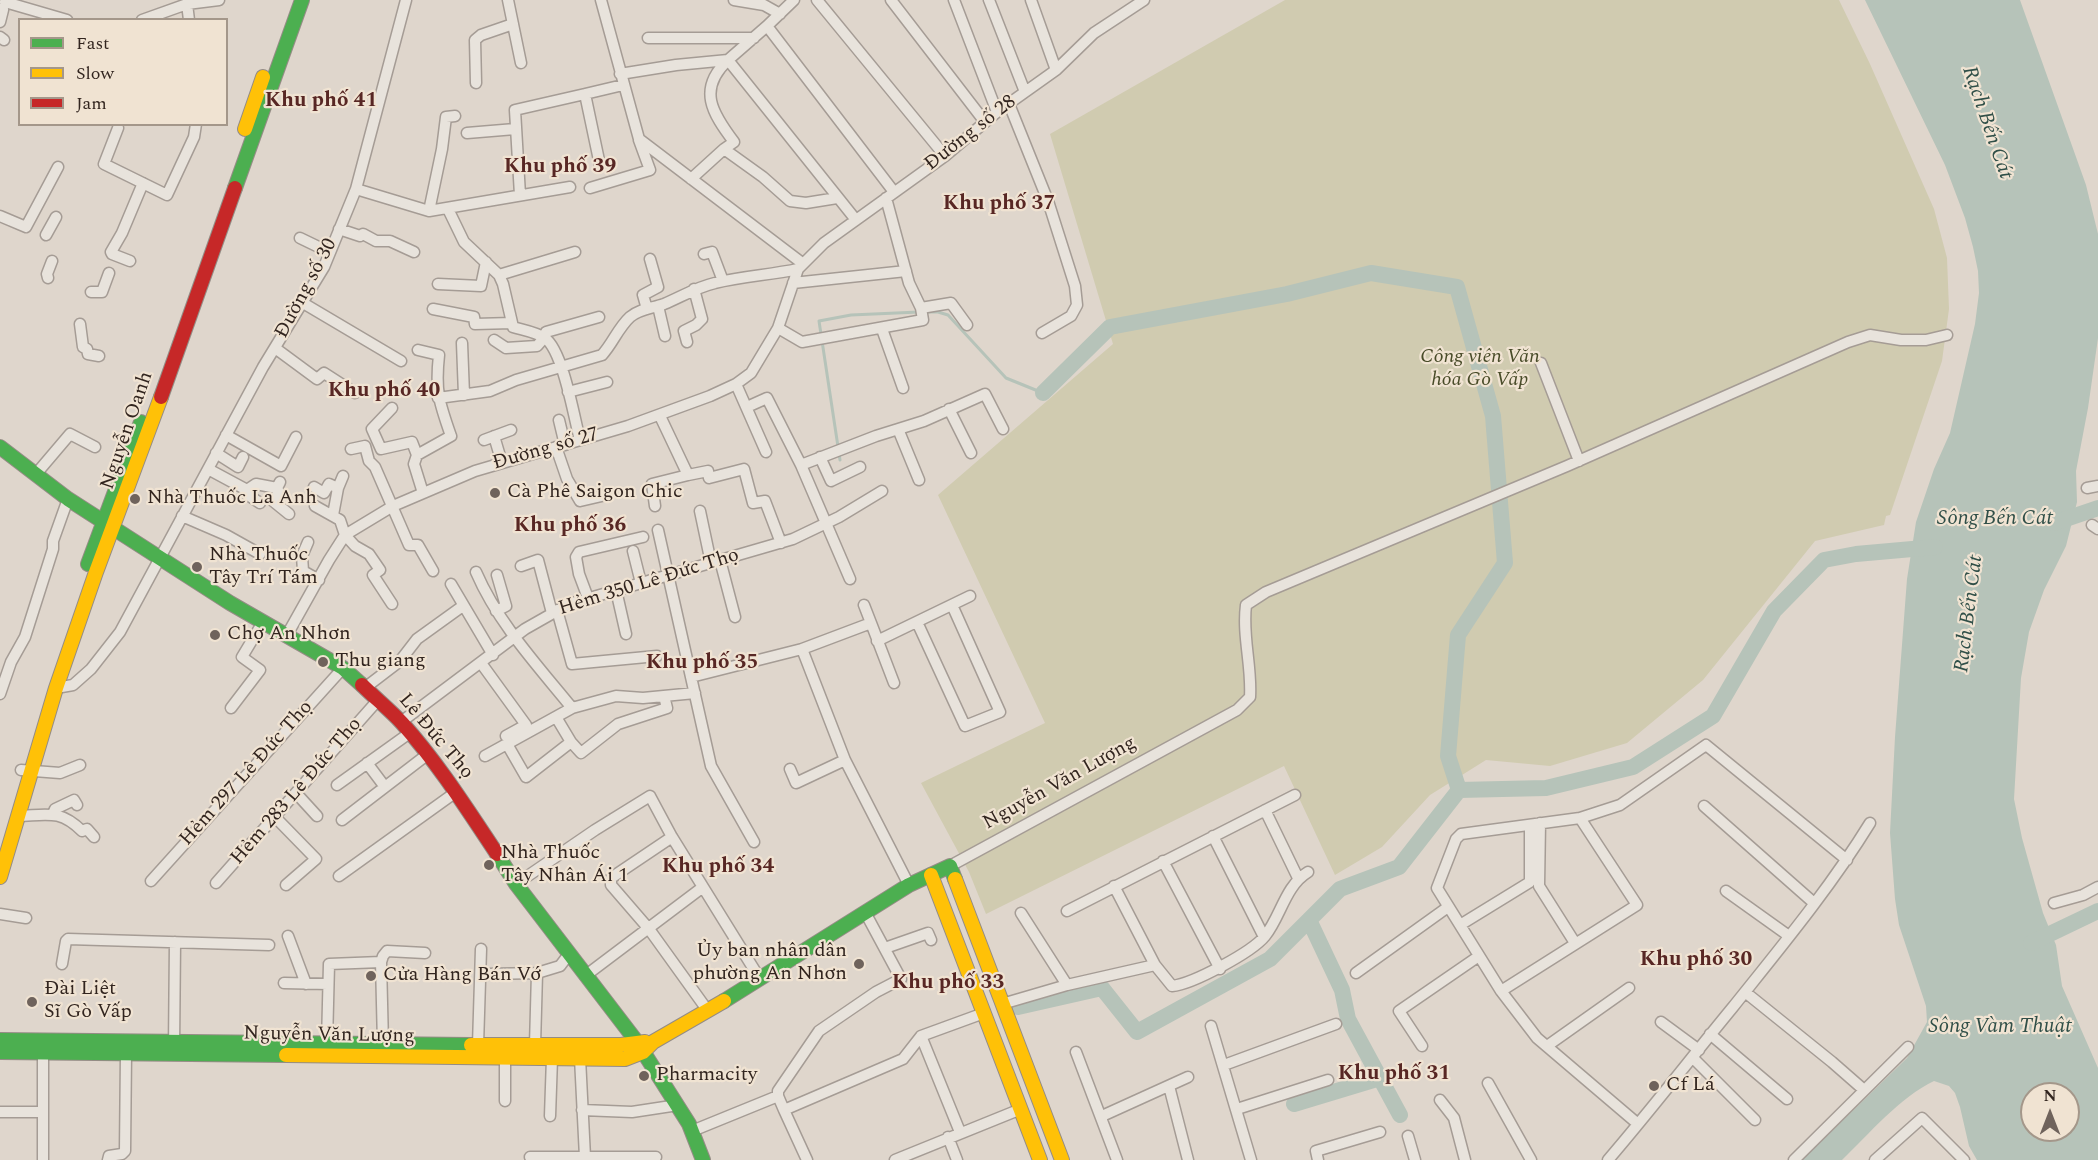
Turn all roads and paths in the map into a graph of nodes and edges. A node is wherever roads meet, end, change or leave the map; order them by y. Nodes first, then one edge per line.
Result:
1 (219, 0) edge
2 (290, 0) edge
3 (302, 0) edge
4 (406, 0) edge
5 (508, 0) edge
6 (601, 0) edge
7 (734, 0) edge
8 (794, 0) edge
9 (817, 0) edge
10 (891, 0) edge
11 (954, 0) edge
12 (989, 0) edge
13 (1031, 0) edge
14 (1144, 0) edge
15 (187, 4) junction
16 (4, 5) edge
17 (167, 5) edge
18 (780, 14) junction
19 (59, 18) edge
20 (145, 18) edge
21 (189, 18) edge
22 (0, 22) edge
23 (513, 24) junction
24 (767, 27) junction
25 (648, 38) dead end
26 (754, 38) junction
27 (728, 60) junction
28 (521, 63) dead end
29 (1056, 70) junction
30 (622, 80) junction
31 (476, 83) dead end
32 (1025, 92) junction
33 (585, 94) junction
34 (1009, 104) junction
35 (997, 112) junction
36 (455, 116) dead end
37 (985, 122) junction
38 (196, 126) edge
39 (118, 128) dead end
40 (515, 129) junction
41 (467, 133) dead end
42 (639, 139) junction
43 (724, 149) junction
44 (945, 156) junction
45 (600, 165) dead end
46 (58, 167) dead end
47 (691, 179) junction
48 (143, 183) junction
49 (570, 187) dead end
50 (590, 188) dead end
51 (356, 189) junction
52 (520, 195) junction
53 (890, 195) junction
54 (837, 198) junction
55 (448, 209) junction
56 (429, 211) junction
57 (0, 216) edge
58 (56, 217) dead end
59 (856, 220) junction
60 (339, 229) junction
61 (46, 235) dead end
62 (300, 238) dead end
63 (329, 252) junction
64 (414, 252) dead end
65 (575, 252) dead end
66 (704, 254) dead end
67 (650, 259) dead end
68 (52, 261) dead end
69 (130, 261) dead end
70 (486, 262) junction
71 (800, 266) junction
72 (906, 271) junction
73 (109, 273) dead end
74 (499, 275) junction
75 (48, 278) dead end
76 (723, 281) junction
77 (793, 283) junction
78 (438, 284) dead end
79 (694, 289) junction
80 (90, 292) dead end
81 (303, 303) junction
82 (653, 307) junction
83 (921, 308) junction
84 (433, 309) dead end
85 (599, 318) dead end
86 (512, 323) junction
87 (80, 324) dead end
88 (967, 325) dead end
89 (778, 328) junction
90 (882, 329) junction
91 (1042, 333) dead end
92 (1947, 335) dead end
93 (665, 336) dead end
94 (544, 338) junction
95 (494, 340) dead end
96 (687, 342) dead end
97 (462, 343) dead end
98 (275, 348) junction
99 (418, 350) dead end
100 (99, 356) dead end
101 (401, 361) dead end
102 (1541, 363) dead end
103 (562, 366) junction
104 (607, 382) dead end
105 (736, 384) junction
106 (903, 388) dead end
107 (568, 392) junction
108 (355, 393) dead end
109 (464, 395) junction
110 (438, 398) junction
111 (747, 407) junction
112 (392, 408) dead end
113 (949, 409) junction
114 (660, 416) junction
115 (559, 420) dead end
116 (898, 429) junction
117 (1003, 429) dead end
118 (511, 430) dead end
119 (226, 435) junction
120 (296, 437) dead end
121 (580, 440) junction
122 (561, 446) junction
123 (0, 447) edge
124 (95, 447) dead end
125 (351, 449) dead end
126 (381, 449) junction
127 (766, 452) dead end
128 (216, 453) junction
129 (971, 453) dead end
130 (417, 455) junction
131 (820, 457) junction
132 (243, 458) dead end
133 (1580, 461) junction
134 (502, 463) junction
135 (801, 465) junction
136 (860, 466) dead end
137 (375, 467) junction
138 (208, 469) junction
139 (36, 474) junction
140 (688, 475) junction
141 (343, 476) dead end
142 (919, 480) dead end
143 (314, 487) dead end
144 (338, 488) junction
145 (247, 490) junction
146 (882, 491) dead end
147 (423, 493) junction
148 (606, 495) dead end
149 (68, 499) junction
150 (260, 503) dead end
151 (315, 506) dead end
152 (393, 506) junction
153 (656, 506) dead end
154 (700, 510) dead end
155 (289, 514) dead end
156 (333, 515) junction
157 (182, 516) junction
158 (825, 523) junction
159 (108, 525) junction
160 (658, 530) dead end
161 (345, 535) junction
162 (643, 537) dead end
163 (308, 542) dead end
164 (781, 543) junction
165 (633, 551) dead end
166 (260, 554) dead end
167 (159, 557) junction
168 (716, 561) junction
169 (521, 566) dead end
170 (433, 571) dead end
171 (476, 572) dead end
172 (497, 575) dead end
173 (667, 575) junction
174 (850, 579) dead end
175 (319, 580) junction
176 (641, 583) junction
177 (451, 584) dead end
178 (616, 590) junction
179 (969, 596) dead end
180 (588, 598) junction
181 (392, 604) dead end
182 (864, 605) dead end
183 (952, 605) junction
184 (460, 608) dead end
185 (496, 611) junction
186 (554, 611) junction
187 (735, 617) dead end
188 (263, 622) junction
189 (917, 622) junction
190 (871, 623) junction
191 (626, 634) dead end
192 (287, 635) junction
193 (515, 638) junction
194 (877, 641) junction
195 (802, 649) junction
196 (493, 655) junction
197 (657, 656) dead end
198 (481, 663) junction
199 (343, 668) junction
200 (691, 677) junction
201 (894, 683) dead end
202 (366, 687) junction
203 (56, 688) junction
204 (694, 693) junction
205 (0, 694) edge
206 (664, 696) junction
207 (378, 700) junction
208 (231, 708) dead end
209 (572, 708) junction
210 (556, 717) junction
211 (406, 727) junction
212 (506, 740) junction
213 (571, 742) junction
214 (428, 754) junction
215 (485, 756) dead end
216 (845, 760) junction
217 (367, 763) junction
218 (80, 765) dead end
219 (790, 769) dead end
220 (27, 770) junction
221 (337, 785) dead end
222 (385, 787) junction
223 (456, 792) junction
224 (296, 793) junction
225 (1294, 795) dead end
226 (77, 805) dead end
227 (1704, 806) dead end
228 (1265, 810) junction
229 (53, 814) junction
230 (18, 816) junction
231 (316, 816) dead end
232 (275, 817) junction
233 (1580, 818) junction
234 (342, 820) dead end
235 (1870, 823) dead end
236 (1535, 824) junction
237 (1213, 836) junction
238 (94, 837) dead end
239 (672, 837) junction
240 (754, 842) dead end
241 (0, 843) edge
242 (1847, 860) junction
243 (1163, 861) junction
244 (950, 866) junction
245 (1308, 872) dead end
246 (931, 875) junction
247 (339, 876) dead end
248 (0, 877) edge
249 (1298, 879) junction
250 (151, 881) dead end
251 (216, 883) dead end
252 (516, 884) junction
253 (1534, 884) junction
254 (286, 885) dead end
255 (909, 885) junction
256 (1114, 886) junction
257 (703, 887) junction
258 (2098, 887) edge
259 (1726, 891) dead end
260 (1814, 903) junction
261 (2054, 903) dead end
262 (1448, 907) junction
263 (1067, 911) dead end
264 (1021, 913) dead end
265 (0, 914) edge
266 (866, 914) junction
267 (26, 918) dead end
268 (1460, 925) junction
269 (649, 929) junction
270 (288, 936) dead end
271 (1789, 936) junction
272 (1264, 937) junction
273 (931, 940) dead end
274 (175, 942) junction
275 (1575, 943) junction
276 (269, 945) dead end
277 (885, 948) junction
278 (481, 949) dead end
279 (425, 953) dead end
280 (569, 954) junction
281 (1479, 956) junction
282 (381, 962) junction
283 (62, 964) dead end
284 (1155, 965) junction
285 (1220, 969) junction
286 (537, 973) junction
287 (1356, 973) dead end
288 (487, 974) dead end
289 (585, 976) junction
290 (760, 979) junction
291 (284, 983) dead end
292 (306, 984) junction
293 (328, 984) junction
294 (1067, 985) junction
295 (1629, 988) dead end
296 (1501, 991) junction
297 (1745, 992) junction
298 (1002, 1004) junction
299 (708, 1011) junction
300 (984, 1013) junction
301 (1662, 1022) dead end
302 (1336, 1024) dead end
303 (1211, 1026) dead end
304 (1710, 1034) junction
305 (921, 1036) junction
306 (0, 1040) edge
307 (327, 1043) junction
308 (383, 1044) junction
309 (478, 1045) junction
310 (536, 1045) junction
311 (644, 1046) junction
312 (1422, 1046) dead end
313 (1547, 1046) junction
314 (1908, 1047) dead end
315 (174, 1048) junction
316 (0, 1052) edge
317 (1076, 1052) dead end
318 (43, 1053) junction
319 (126, 1053) junction
320 (1696, 1054) junction
321 (505, 1057) junction
322 (552, 1058) junction
323 (580, 1058) junction
324 (1224, 1065) junction
325 (1188, 1077) dead end
326 (1328, 1080) dead end
327 (1488, 1083) dead end
328 (1169, 1086) junction
329 (1864, 1090) junction
330 (778, 1096) junction
331 (1788, 1098) dead end
332 (1440, 1100) dead end
333 (505, 1101) dead end
334 (678, 1105) junction
335 (1021, 1109) junction
336 (1237, 1109) junction
337 (582, 1110) junction
338 (784, 1110) junction
339 (0, 1112) edge
340 (43, 1112) junction
341 (550, 1116) dead end
342 (1102, 1116) junction
343 (1755, 1120) dead end
344 (1638, 1124) junction
345 (692, 1131) junction
346 (960, 1132) junction
347 (1380, 1132) dead end
348 (1408, 1136) dead end
349 (948, 1137) junction
350 (125, 1155) edge
351 (530, 1157) dead end
352 (585, 1157) junction
353 (656, 1157) dead end
354 (1610, 1159) edge
355 (43, 1160) edge
356 (108, 1160) edge
357 (703, 1160) edge
358 (807, 1160) edge
359 (895, 1160) edge
360 (957, 1160) edge
361 (1040, 1160) edge
362 (1062, 1160) edge
363 (1118, 1160) edge
364 (1188, 1160) edge
365 (1251, 1160) edge
366 (1318, 1160) edge
367 (1415, 1160) edge
368 (1466, 1160) edge
369 (1531, 1160) edge
370 (1794, 1160) edge
371 (1875, 1160) edge
372 (1964, 1160) edge

1 - 15 street
2 - 159 street, Nguyễn Oanh
3 - 159 street, Nguyễn Oanh
4 - 51 street, Đường số 30
5 - 23 street
6 - 30 street
7 - 18 street
8 - 18 street
9 - 44 street
10 - 37 street
11 - 35 street
12 - 32 street
13 - 29 street
14 - 29 street, Đường số 28
15 - 17 street
15 - 21 street
16 - 19 street
16 - 22 street
17 - 20 street
18 - 24 street
23 - 28 street
23 - 31 street
24 - 26 street
24 - 53 street
25 - 26 street
26 - 27 street
27 - 30 street
27 - 43 street
27 - 54 street
29 - 32 street, Đường số 28
30 - 33 street
30 - 42 street
32 - 34 street, Đường số 28
33 - 40 street
33 - 45 street
34 - 35 street, Đường số 28
34 - 91 street
35 - 37 street, Đường số 28
36 - 56 street
37 - 44 street, Đường số 28
38 - 48 street
39 - 48 street
40 - 41 street
40 - 52 street
42 - 47 street
42 - 50 street
43 - 47 street
43 - 54 street
44 - 53 street, Đường số 28
46 - 57 street
47 - 71 street
48 - 69 street
49 - 52 street
51 - 56 street
51 - 60 street, Đường số 30
52 - 55 street
53 - 59 street, Đường số 28
53 - 72 street
54 - 59 street
55 - 56 street
55 - 70 street
58 - 61 street
59 - 71 street, Đường số 28
60 - 63 street, Đường số 30
60 - 64 street
62 - 63 street
63 - 81 street, Đường số 30
65 - 74 street
66 - 76 street
67 - 82 street
68 - 75 street
70 - 74 street
70 - 78 street
71 - 76 street
71 - 77 street, Đường số 27
72 - 77 street
72 - 83 street
73 - 80 street
74 - 86 street
76 - 79 street
77 - 89 street, Đường số 27
79 - 82 street
79 - 96 street
81 - 98 street, Đường số 30
81 - 101 street
82 - 93 street
82 - 103 street
83 - 88 street
83 - 90 street
84 - 86 street
85 - 94 street
86 - 94 street
87 - 100 street
89 - 90 street
89 - 105 street, Đường số 27
90 - 106 street
92 - 133 street
94 - 95 street
94 - 103 street
97 - 109 street
98 - 108 street
98 - 119 street, Đường số 30
99 - 110 street
102 - 133 street
103 - 107 street
103 - 109 street
104 - 107 street
105 - 111 street
105 - 114 street, Đường số 27
107 - 121 street
109 - 110 street
110 - 130 street
111 - 127 street
111 - 135 street
112 - 126 street
113 - 116 street
113 - 117 street
113 - 129 street
114 - 121 street, Đường số 27
114 - 140 street
115 - 122 street
116 - 131 street
116 - 142 street
118 - 134 street
119 - 120 street
119 - 128 street, Đường số 30
121 - 122 street, Đường số 27
122 - 134 street, Đường số 27
122 - 148 street
123 - 139 street, Lê Đức Thọ
124 - 139 street
125 - 137 street
126 - 130 street
126 - 137 street
128 - 132 street
128 - 138 street, Đường số 30
130 - 147 street
131 - 135 street
131 - 136 street
133 - 244 street, Nguyễn Văn Lượng
134 - 147 street, Đường số 27
135 - 158 street
137 - 152 street
138 - 145 street
138 - 157 street, Đường số 30
139 - 149 street, Lê Đức Thọ
140 - 153 street
140 - 164 street
141 - 144 street
143 - 144 street
144 - 156 street
145 - 150 street
145 - 155 street
146 - 158 street, Hẻm 350 Lê Đức Thọ
147 - 152 street, Đường số 27
149 - 159 street, Lê Đức Thọ
149 - 205 street
151 - 156 street
152 - 161 street, Đường số 27
152 - 170 street
154 - 168 street
156 - 161 street
157 - 166 street
157 - 167 street, Đường số 30
158 - 164 street, Hẻm 350 Lê Đức Thọ
158 - 174 street
159 - 167 street, Lê Đức Thọ
159 - 203 street, Nguyễn Oanh
159 - 220 street, Nguyễn Oanh
160 - 173 street
161 - 175 street, Đường số 27
161 - 181 street
162 - 180 street
163 - 175 street
164 - 168 street, Hẻm 350 Lê Đức Thọ
165 - 176 street
167 - 188 street, Lê Đức Thọ
167 - 203 street, Đường số 30
168 - 173 street, Hẻm 350 Lê Đức Thọ
168 - 187 street
169 - 186 street
171 - 185 street
172 - 185 street
173 - 176 street, Hẻm 350 Lê Đức Thọ
173 - 200 street
175 - 192 street, Đường số 27
176 - 178 street, Hẻm 350 Lê Đức Thọ
177 - 196 street
178 - 180 street, Hẻm 350 Lê Đức Thọ
178 - 191 street
179 - 183 street
180 - 186 street, Hẻm 350 Lê Đức Thọ
182 - 190 street
183 - 189 street
183 - 189 street
184 - 202 street
185 - 193 street
186 - 193 street, Hẻm 350 Lê Đức Thọ
186 - 197 street
188 - 192 street, Lê Đức Thọ
188 - 208 street
189 - 194 street
190 - 194 street
190 - 195 street
192 - 199 street, Lê Đức Thọ
193 - 196 street, Hẻm 350 Lê Đức Thọ
193 - 209 street
194 - 201 street
195 - 200 street
195 - 216 street
196 - 198 street, Hẻm 350 Lê Đức Thọ
198 - 211 street, Hẻm 350 Lê Đức Thọ
198 - 212 street
199 - 202 street, Lê Đức Thọ
199 - 250 street, Hẻm 297 Lê Đức Thọ
200 - 204 street
202 - 207 street, Lê Đức Thọ
203 - 220 street, Nguyễn Oanh
204 - 206 street
204 - 240 street
206 - 209 street
206 - 213 street
207 - 211 street, Lê Đức Thọ
207 - 224 street, Hẻm 283 Lê Đức Thọ
209 - 210 street
210 - 212 street
210 - 213 street
211 - 214 street, Lê Đức Thọ
211 - 217 street, Hẻm 350 Lê Đức Thọ
212 - 213 street
212 - 215 street
214 - 222 street
214 - 223 street, Lê Đức Thọ
216 - 219 street
216 - 255 street
217 - 221 street, Hẻm 350 Lê Đức Thọ
217 - 222 street
218 - 220 street
220 - 230 street, Nguyễn Oanh
220 - 241 street, Nguyễn Oanh
222 - 234 street
223 - 247 street
223 - 252 street, Lê Đức Thọ
224 - 231 street
224 - 232 street, Hẻm 283 Lê Đức Thọ
225 - 228 street
226 - 229 street
227 - 260 street
228 - 237 street
228 - 249 street
229 - 230 street
229 - 238 street
230 - 248 street, Nguyễn Oanh
232 - 251 street, Hẻm 283 Lê Đức Thọ
232 - 254 street
233 - 236 street
233 - 242 street
233 - 275 street
235 - 242 street
236 - 253 street
236 - 262 street
237 - 243 street
237 - 272 street
239 - 252 street
239 - 257 street
239 - 269 street
242 - 260 street
243 - 256 street
243 - 285 street
244 - 246 street, Nguyễn Văn Lượng
244 - 298 street
245 - 249 street
246 - 255 street, Nguyễn Văn Lượng
246 - 300 street
249 - 272 street
252 - 280 street, Lê Đức Thọ
253 - 268 street
253 - 275 street
255 - 266 street, Nguyễn Văn Lượng
256 - 263 street
256 - 284 street
257 - 269 street
257 - 290 street
258 - 261 street
259 - 271 street
260 - 271 street
262 - 268 street
262 - 287 street
264 - 294 street
265 - 267 street
266 - 277 street
266 - 290 street, Nguyễn Văn Lượng
268 - 281 street
269 - 289 street
269 - 299 street
270 - 292 street
271 - 297 street
272 - 285 street
273 - 277 street
274 - 276 street
274 - 283 street
274 - 315 street
275 - 296 street
277 - 330 street
278 - 309 street
279 - 282 street
280 - 286 street
280 - 289 street, Lê Đức Thọ
281 - 296 street
281 - 312 street
282 - 293 street
282 - 308 street
284 - 285 street
284 - 294 street
286 - 288 street
286 - 310 street
289 - 311 street, Lê Đức Thọ
290 - 299 street, Nguyễn Văn Lượng
291 - 292 street
292 - 293 street
293 - 307 street
294 - 298 street
295 - 313 street
296 - 313 street
297 - 304 street
297 - 329 street
298 - 362 street
299 - 311 street, Nguyễn Văn Lượng
300 - 305 street
300 - 335 street
301 - 320 street
302 - 324 street
303 - 324 street
304 - 320 street
304 - 331 street
305 - 338 street
305 - 346 street
306 - 315 street, Nguyễn Văn Lượng
307 - 308 street, Nguyễn Văn Lượng
307 - 315 street, Nguyễn Văn Lượng
308 - 309 street, Nguyễn Văn Lượng
309 - 310 street, Nguyễn Văn Lượng
310 - 311 street, Nguyễn Văn Lượng
311 - 323 street, Nguyễn Văn Lượng
311 - 334 street, Lê Đức Thọ
313 - 344 street
314 - 329 street
315 - 319 street, Nguyễn Văn Lượng
315 - 321 street, Nguyễn Văn Lượng
316 - 318 street, Nguyễn Văn Lượng
317 - 342 street
318 - 319 street, Nguyễn Văn Lượng
318 - 340 street
319 - 350 street
320 - 343 street
320 - 344 street
321 - 322 street, Nguyễn Văn Lượng
321 - 333 street
322 - 323 street, Nguyễn Văn Lượng
322 - 341 street
323 - 337 street
324 - 336 street
325 - 328 street
326 - 336 street
327 - 369 street
328 - 342 street
328 - 364 street
329 - 370 street
330 - 338 street
330 - 345 street
332 - 368 street
334 - 337 street
334 - 345 street, Lê Đức Thọ
335 - 346 street
335 - 361 street
336 - 365 street
337 - 352 street
338 - 358 street
339 - 340 street
340 - 355 street
342 - 363 street
344 - 354 street
345 - 357 street, Lê Đức Thọ
346 - 349 street
347 - 366 street
348 - 367 street
349 - 359 street
349 - 360 street
350 - 356 street
351 - 352 street
352 - 353 street
371 - 372 street

